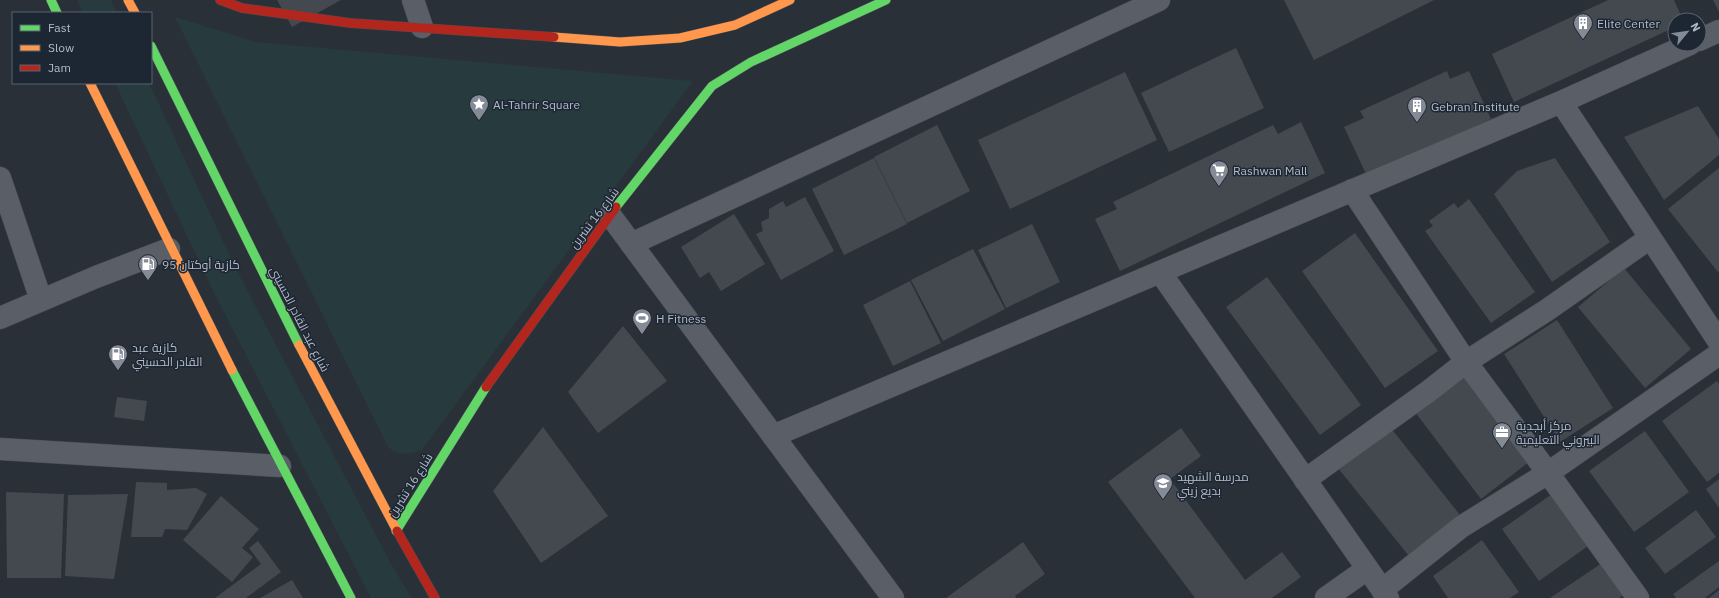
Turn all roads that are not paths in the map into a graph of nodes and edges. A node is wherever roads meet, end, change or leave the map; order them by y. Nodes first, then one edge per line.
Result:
1 (51, 0) edge
2 (128, 0) edge
3 (220, 0) edge
4 (413, 0) edge
5 (790, 0) edge
6 (886, 0) edge
7 (1159, 0) edge
8 (57, 12) edge
9 (134, 12) edge
10 (422, 27) junction
11 (1719, 31) edge
12 (1707, 36) edge
13 (152, 48) edge
14 (1672, 52) edge
15 (90, 84) edge
16 (1561, 102) junction
17 (0, 178) edge
18 (1352, 190) junction
19 (610, 215) junction
20 (1650, 238) junction
21 (631, 244) junction
22 (169, 249) junction
23 (1160, 272) junction
24 (41, 300) junction
25 (0, 318) edge
26 (1719, 342) edge
27 (1719, 354) edge
28 (1466, 362) junction
29 (773, 436) junction
30 (0, 449) edge
31 (280, 466) junction
32 (1548, 472) junction
33 (1305, 480) junction
34 (396, 531) junction
35 (1367, 569) junction
36 (1385, 594) edge
37 (351, 598) edge
38 (435, 598) edge
39 (893, 598) edge
40 (1326, 598) edge
41 (1638, 598) edge

1 - 8 street
2 - 9 street
3 - 10 street
4 - 10 street
5 - 10 street
6 - 19 street, شارع 16 تشرين
7 - 21 street
11 - 12 street
13 - 34 street, شارع عبد القادر الحسيني
14 - 16 street
15 - 22 street
16 - 18 street
16 - 20 street
17 - 24 street
18 - 23 street
18 - 28 street
19 - 21 street
19 - 34 street, شارع 16 تشرين
20 - 26 street
20 - 28 street
21 - 29 street
22 - 24 street
22 - 31 street
23 - 29 street
23 - 33 street
24 - 25 street
27 - 32 street
28 - 32 street
28 - 33 street
29 - 39 street
30 - 31 street
31 - 37 street
32 - 36 street
32 - 41 street
33 - 35 street
34 - 38 street, شارع عبد القادر الحسيني
35 - 36 street
35 - 40 street

